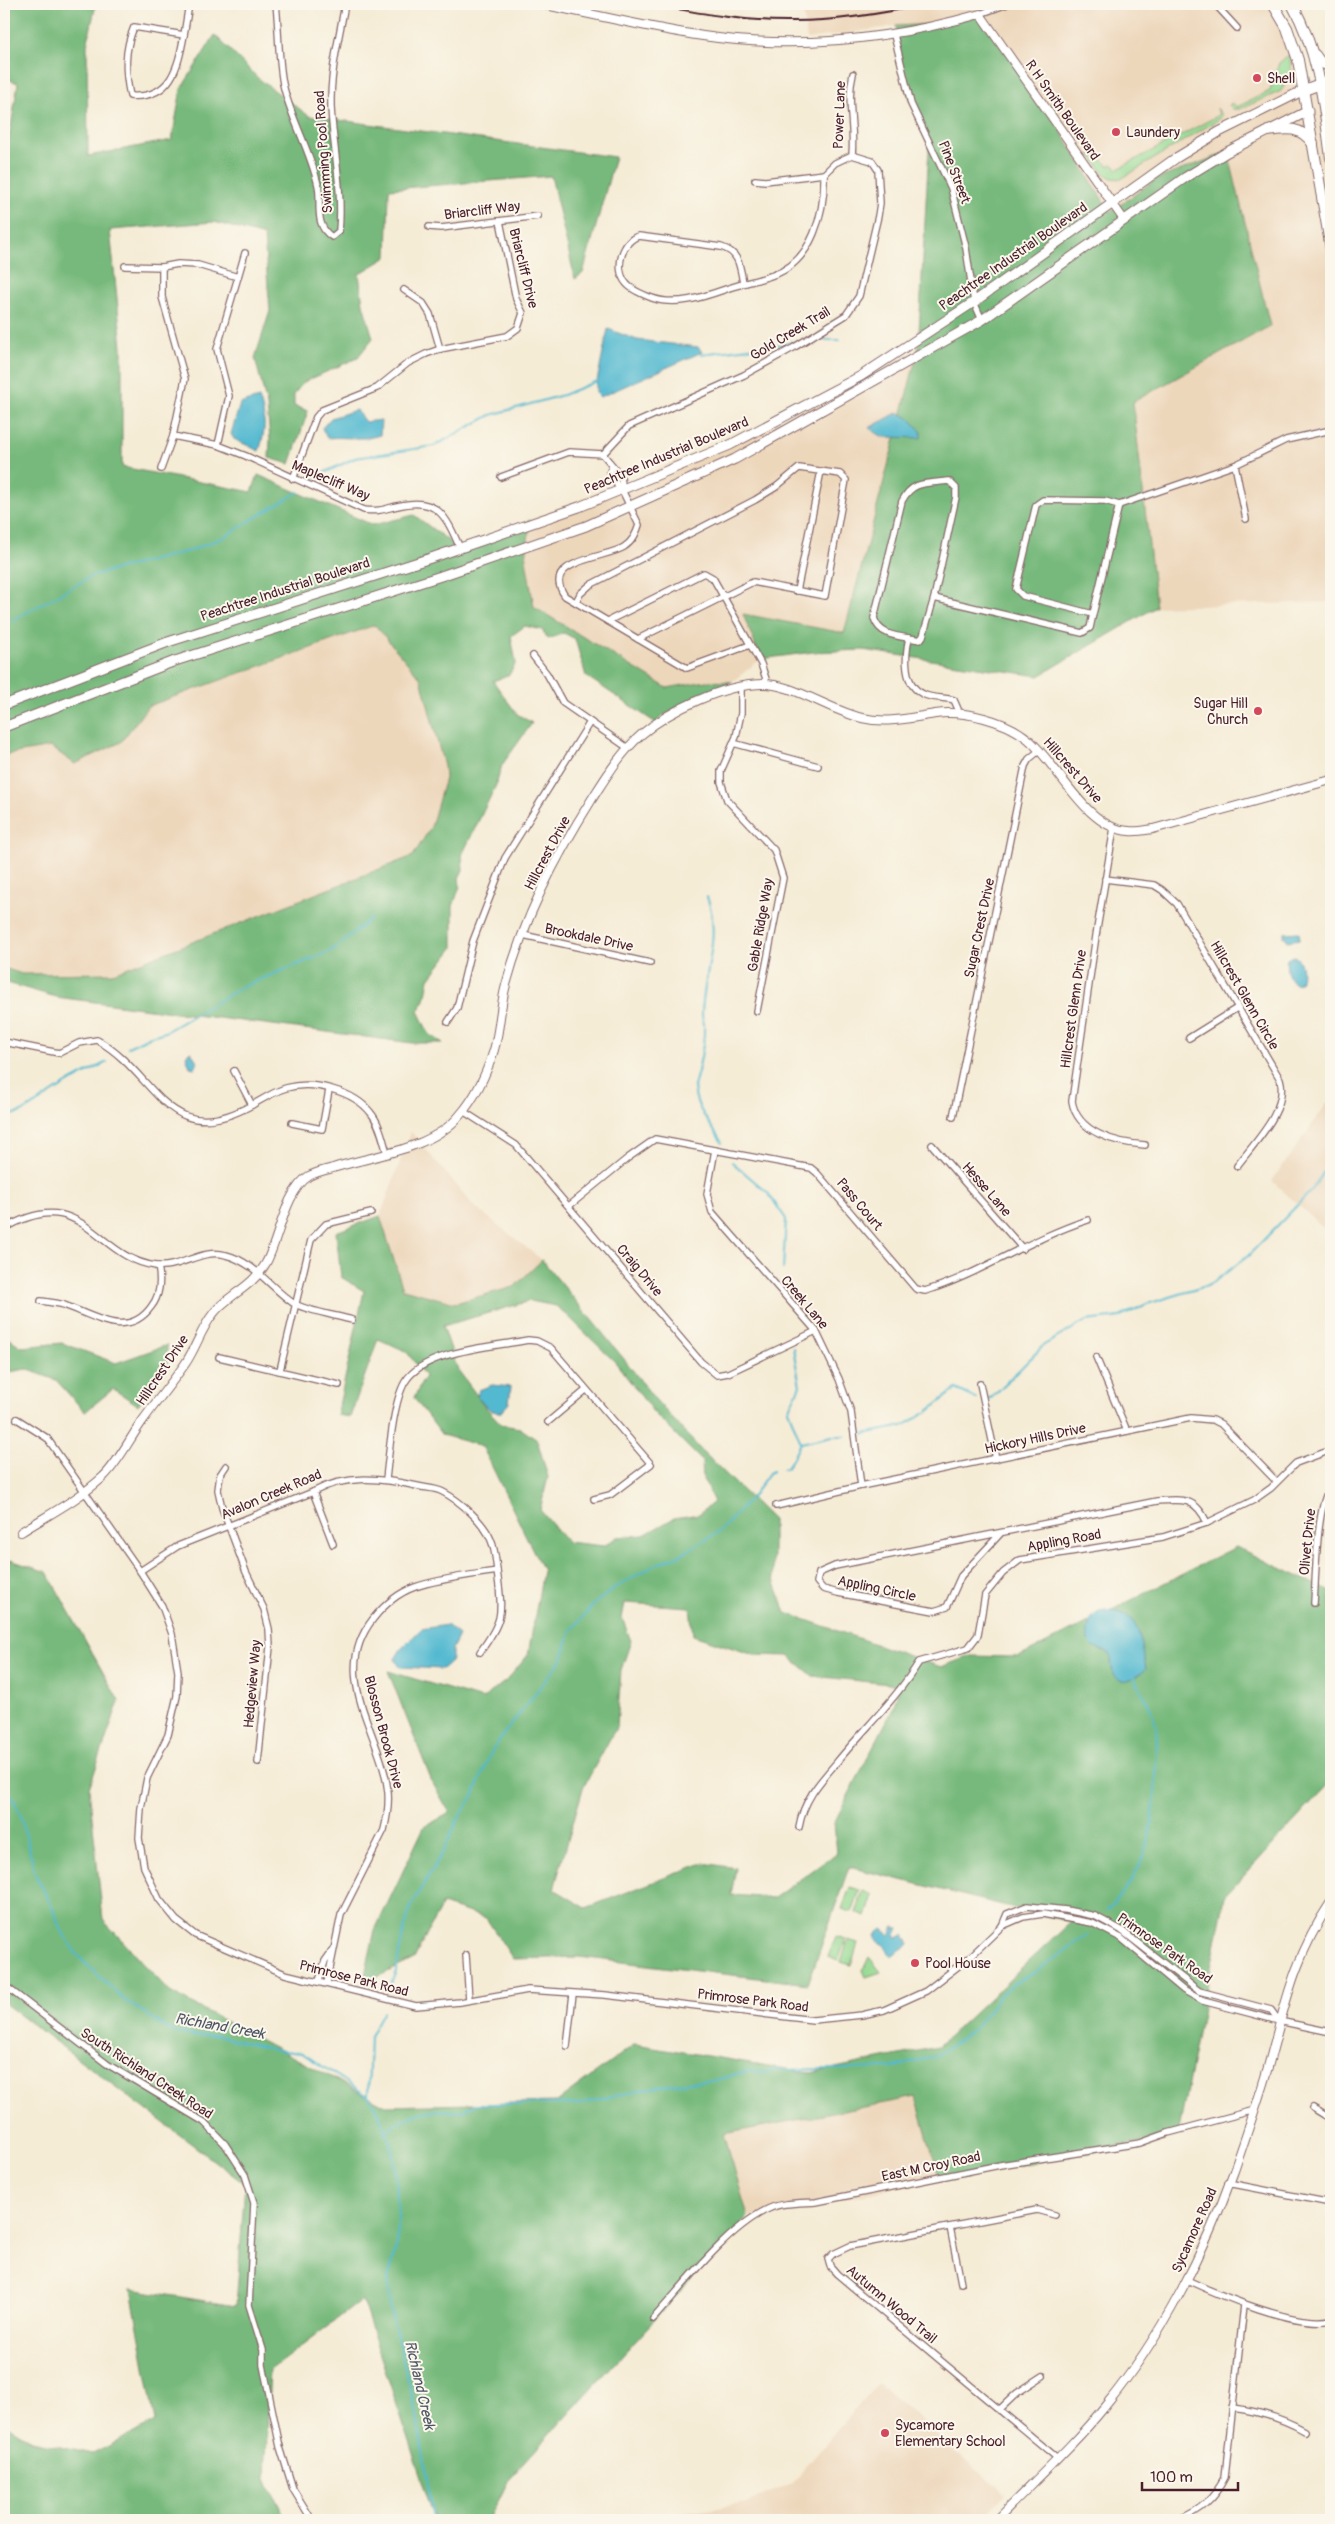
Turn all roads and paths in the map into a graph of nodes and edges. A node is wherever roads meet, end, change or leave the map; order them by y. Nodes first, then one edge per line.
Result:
1 (189, 4) edge
2 (276, 4) edge
3 (345, 4) edge
4 (540, 4) edge
5 (1007, 4) edge
6 (1215, 4) edge
7 (1273, 4) edge
8 (1292, 4) edge
9 (980, 14) junction
10 (1237, 28) dead end
11 (184, 35) junction
12 (894, 35) junction
13 (1313, 53) junction
14 (1331, 67) edge
15 (853, 74) dead end
16 (1331, 80) edge
17 (1320, 84) junction
18 (1304, 90) junction
19 (1328, 103) edge
20 (1308, 111) junction
21 (1268, 131) junction
22 (1314, 146) junction
23 (852, 155) junction
24 (1331, 158) edge
25 (824, 174) junction
26 (755, 180) dead end
27 (1113, 203) junction
28 (538, 216) dead end
29 (1124, 220) junction
30 (500, 221) junction
31 (429, 227) dead end
32 (1331, 249) edge
33 (245, 253) dead end
34 (124, 266) dead end
35 (162, 267) junction
36 (238, 277) junction
37 (743, 283) junction
38 (404, 290) dead end
39 (974, 302) junction
40 (982, 320) junction
41 (440, 349) junction
42 (1331, 430) edge
43 (173, 436) junction
44 (218, 446) junction
45 (603, 454) junction
46 (1235, 465) junction
47 (161, 469) dead end
48 (821, 471) junction
49 (501, 477) dead end
50 (293, 478) junction
51 (622, 489) junction
52 (1119, 505) junction
53 (630, 507) junction
54 (1246, 519) dead end
55 (460, 548) junction
56 (797, 591) junction
57 (723, 597) junction
58 (934, 598) junction
59 (576, 602) junction
60 (1093, 614) junction
61 (608, 621) junction
62 (909, 638) junction
63 (638, 639) junction
64 (750, 644) junction
65 (533, 656) dead end
66 (764, 683) junction
67 (740, 687) junction
68 (4, 705) edge
69 (956, 714) junction
70 (590, 722) junction
71 (4, 727) edge
72 (733, 743) junction
73 (628, 748) junction
74 (1040, 750) junction
75 (818, 766) dead end
76 (1331, 780) edge
77 (1114, 828) junction
78 (1106, 879) junction
79 (523, 935) junction
80 (650, 963) dead end
81 (1237, 1008) junction
82 (757, 1010) dead end
83 (448, 1022) dead end
84 (1189, 1038) dead end
85 (4, 1042) edge
86 (234, 1071) dead end
87 (329, 1090) junction
88 (252, 1105) junction
89 (463, 1111) junction
90 (953, 1117) dead end
91 (292, 1123) dead end
92 (932, 1145) dead end
93 (1145, 1146) dead end
94 (715, 1150) junction
95 (387, 1153) junction
96 (1237, 1166) dead end
97 (569, 1206) junction
98 (371, 1213) dead end
99 (1088, 1220) dead end
100 (4, 1229) edge
101 (1023, 1249) junction
102 (158, 1266) junction
103 (259, 1274) junction
104 (41, 1301) dead end
105 (295, 1305) junction
106 (352, 1320) dead end
107 (816, 1331) junction
108 (219, 1357) dead end
109 (1096, 1357) dead end
110 (280, 1370) junction
111 (980, 1384) dead end
112 (339, 1385) dead end
113 (586, 1390) junction
114 (17, 1418) dead end
115 (548, 1422) dead end
116 (1127, 1430) junction
117 (1331, 1450) edge
118 (996, 1459) junction
119 (226, 1466) dead end
120 (386, 1479) junction
121 (1276, 1481) junction
122 (861, 1486) junction
123 (1331, 1486) edge
124 (83, 1491) junction
125 (313, 1492) junction
126 (594, 1499) dead end
127 (776, 1506) dead end
128 (1207, 1524) junction
129 (229, 1526) junction
130 (21, 1532) dead end
131 (1001, 1533) junction
132 (333, 1544) dead end
133 (140, 1571) junction
134 (497, 1571) junction
135 (1314, 1603) dead end
136 (480, 1652) dead end
137 (258, 1762) dead end
138 (799, 1827) dead end
139 (1331, 1902) edge
140 (1002, 1926) junction
141 (332, 1951) junction
142 (466, 1955) dead end
143 (319, 1982) junction
144 (327, 1983) junction
145 (4, 1985) edge
146 (573, 1994) junction
147 (469, 2000) junction
148 (1279, 2021) junction
149 (1331, 2032) edge
150 (567, 2046) dead end
151 (1313, 2108) dead end
152 (1255, 2110) junction
153 (1331, 2119) edge
154 (1228, 2183) junction
155 (1331, 2203) edge
156 (1055, 2215) dead end
157 (950, 2227) junction
158 (1187, 2280) junction
159 (961, 2283) dead end
160 (1244, 2305) junction
161 (653, 2319) dead end
162 (1331, 2320) edge
163 (1043, 2376) dead end
164 (1232, 2408) junction
165 (1000, 2410) junction
166 (1305, 2431) dead end
167 (1056, 2458) junction
168 (312, 2520) edge
169 (996, 2520) edge
170 (1177, 2520) edge

1 - 11 street
2 - 3 street, Swimming Pool Road
4 - 12 street
5 - 9 street
6 - 10 street
7 - 18 highway
8 - 13 highway
9 - 12 street
9 - 27 street, R H Smith Boulevard
11 - 11 street
12 - 39 street, Pine Street
13 - 14 highway
13 - 17 highway
15 - 23 street, Power Lane
16 - 17 highway, Peachtree Industrial Boulevard
17 - 18 highway, Peachtree Industrial Boulevard
17 - 19 highway
18 - 20 highway
18 - 27 main road, Peachtree Industrial Boulevard
19 - 20 highway, Peachtree Industrial Boulevard
19 - 24 highway
20 - 21 main road, Peachtree Industrial Boulevard
20 - 22 highway
21 - 22 highway
21 - 29 main road, Peachtree Industrial Boulevard
22 - 32 highway
23 - 25 street, Power Lane
23 - 45 street, Gold Creek Trail
25 - 26 street
25 - 37 street
27 - 29 street, R H Smith Boulevard
27 - 39 main road, Peachtree Industrial Boulevard
28 - 30 street, Briarcliff Way
29 - 40 main road, Peachtree Industrial Boulevard
30 - 31 street, Briarcliff Way
30 - 41 street, Briarcliff Drive
33 - 36 street
34 - 35 street
35 - 36 street
35 - 43 street
36 - 44 street
37 - 37 street
38 - 41 street
39 - 40 street, Pine Street
39 - 51 main road, Peachtree Industrial Boulevard
40 - 53 main road, Peachtree Industrial Boulevard
41 - 50 street, Briarcliff Drive
42 - 46 street
43 - 44 street, Maplecliff Way
43 - 47 street
44 - 50 street, Maplecliff Way
45 - 49 street
45 - 51 street
46 - 52 street
46 - 54 street
48 - 56 street
48 - 56 street
48 - 59 street
50 - 55 street, Maplecliff Way
51 - 53 street
51 - 55 main road, Peachtree Industrial Boulevard
52 - 60 street
52 - 60 street
53 - 59 street
53 - 71 main road, Peachtree Industrial Boulevard
55 - 68 main road, Peachtree Industrial Boulevard
56 - 57 street
57 - 61 street
57 - 63 street
57 - 64 street
58 - 60 street
58 - 62 street
58 - 62 street
59 - 61 street
61 - 63 street
62 - 69 street
63 - 64 street
64 - 66 street
65 - 70 street
66 - 67 street, Hillcrest Drive
66 - 69 street, Hillcrest Drive
67 - 72 street, Gable Ridge Way
67 - 73 street, Hillcrest Drive
69 - 74 street, Hillcrest Drive
70 - 73 street
70 - 83 street
72 - 75 street
72 - 82 street, Gable Ridge Way
73 - 79 street, Hillcrest Drive
74 - 77 street, Hillcrest Drive
74 - 90 street, Sugar Crest Drive
76 - 77 street
77 - 78 street, Hillcrest Glenn Drive
78 - 81 street, Hillcrest Glenn Circle
78 - 93 street, Hillcrest Glenn Drive
79 - 80 street, Brookdale Drive
79 - 89 street, Hillcrest Drive
81 - 84 street
81 - 96 street, Hillcrest Glenn Circle
85 - 88 street
86 - 88 street
87 - 88 street
87 - 91 street
87 - 95 street
89 - 95 street, Hillcrest Drive
89 - 97 street, Craig Drive
92 - 101 street, Hesse Lane
94 - 97 street, Pass Court
94 - 101 street, Pass Court
94 - 107 street, Creek Lane
95 - 103 street, Hillcrest Drive
97 - 107 street, Craig Drive
98 - 105 street
99 - 101 street, Pass Court
100 - 102 street
102 - 103 street
102 - 104 street
103 - 105 street
103 - 124 street, Hillcrest Drive
105 - 106 street
105 - 110 street
107 - 122 street, Creek Lane
108 - 110 street
109 - 116 street
110 - 112 street
111 - 118 street
113 - 115 street
113 - 120 street
113 - 126 street
114 - 124 street, Primrose Park Road
116 - 118 street, Hickory Hills Drive
116 - 121 street, Hickory Hills Drive
117 - 121 street, Appling Road
118 - 122 street, Hickory Hills Drive
119 - 129 street, Hedgeview Way
120 - 125 street, Avalon Creek Road
120 - 134 street, Avalon Creek Road
121 - 128 street, Appling Road
122 - 127 street, Hickory Hills Drive
123 - 135 street, Olivet Drive
124 - 130 street, Hillcrest Drive
124 - 133 street, Primrose Park Road
125 - 129 street, Avalon Creek Road
125 - 132 street
128 - 131 street, Appling Circle
128 - 138 street, Appling Road
129 - 133 street, Avalon Creek Road
129 - 137 street, Hedgeview Way
131 - 131 street, Appling Circle
133 - 143 street, Primrose Park Road
134 - 136 street, Avalon Creek Road
134 - 141 street, Blosson Brook Drive
139 - 148 street, Sycamore Road
140 - 146 street, Primrose Park Road
140 - 148 street, Primrose Park Road
140 - 148 street, Primrose Park Road
141 - 143 street, Blosson Brook Drive
141 - 144 street, Blosson Brook Drive
142 - 147 street
143 - 144 street, Primrose Park Road
144 - 147 street, Primrose Park Road
145 - 168 street, South Richland Creek Road
146 - 147 street, Primrose Park Road
146 - 150 street
148 - 149 street
148 - 152 street, Sycamore Road
151 - 153 street
152 - 154 street, Sycamore Road
152 - 161 street, East M Croy Road
154 - 155 street
154 - 158 street, Sycamore Road
156 - 157 street, Autumn Wood Trail
157 - 159 street
157 - 165 street, Autumn Wood Trail
158 - 160 street
158 - 167 street, Sycamore Road
160 - 162 street
160 - 164 street
163 - 165 street
164 - 166 street
164 - 170 street
165 - 167 street, Autumn Wood Trail
167 - 169 street, Sycamore Road

